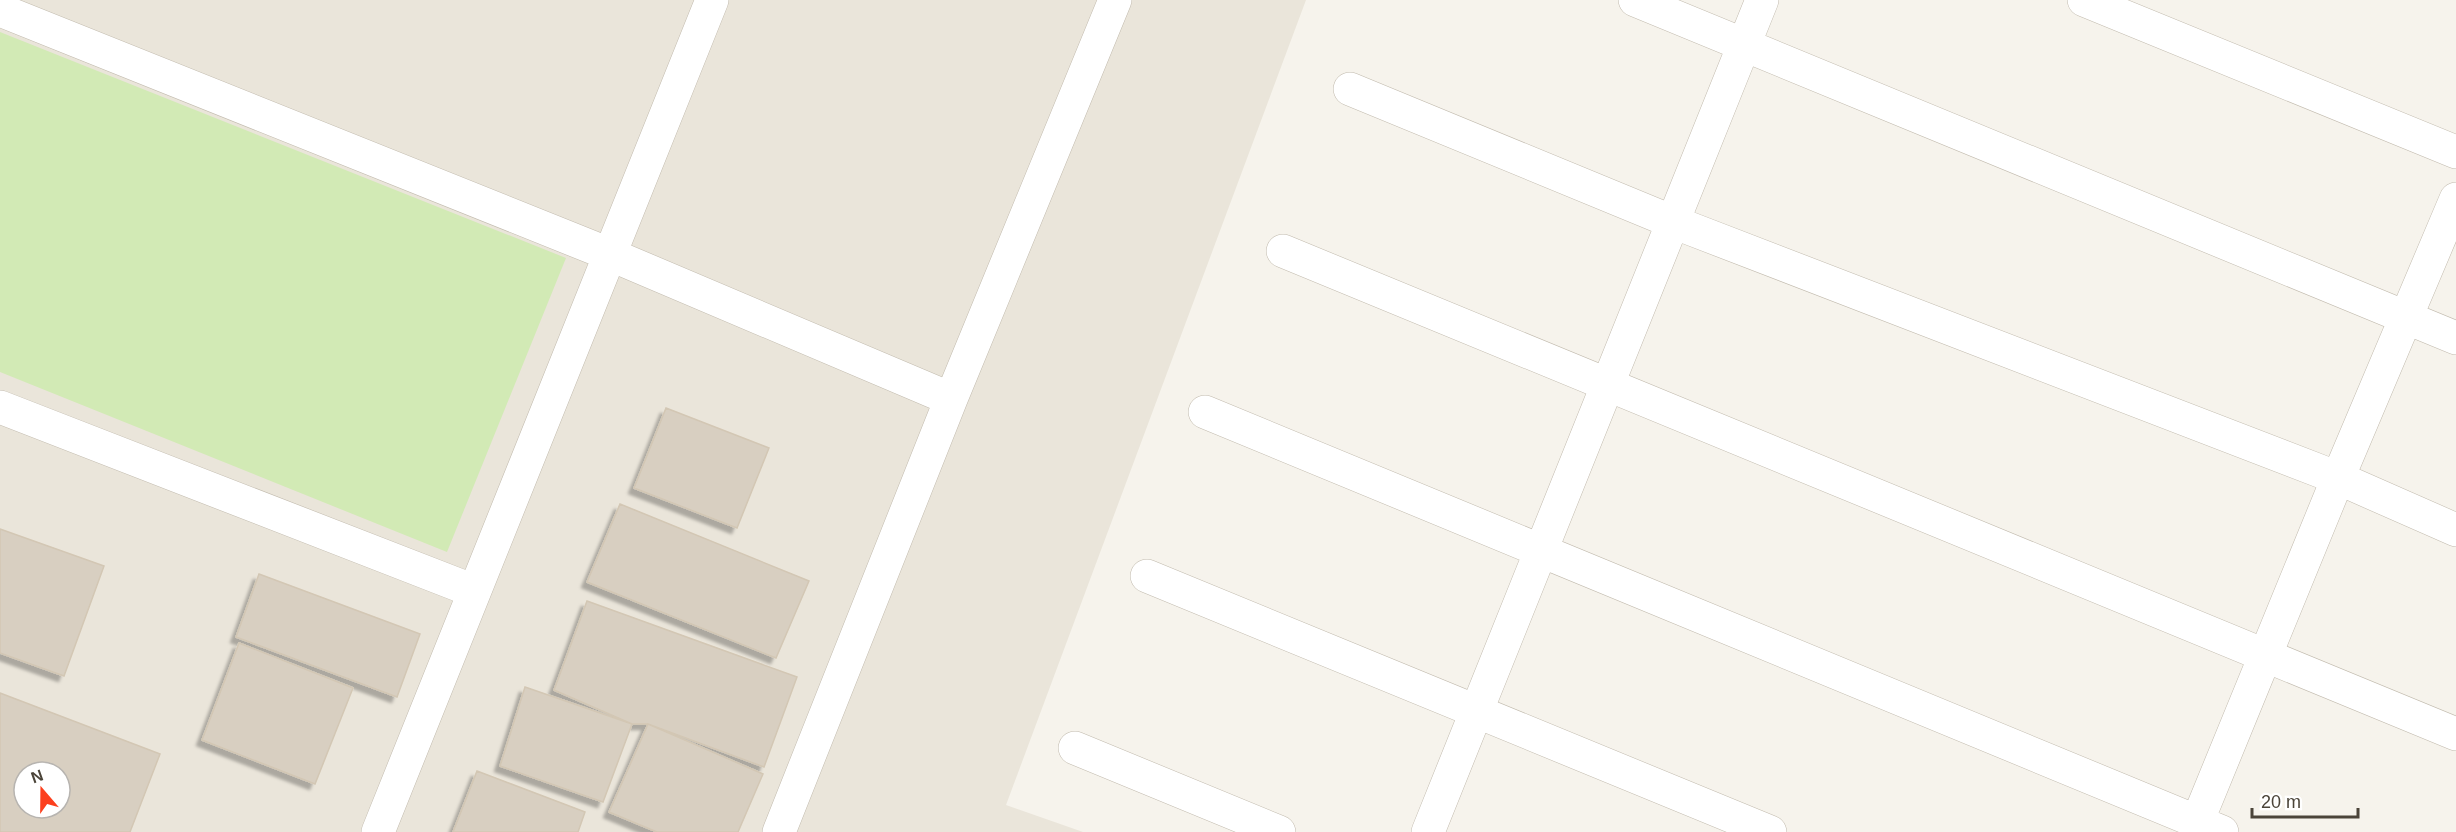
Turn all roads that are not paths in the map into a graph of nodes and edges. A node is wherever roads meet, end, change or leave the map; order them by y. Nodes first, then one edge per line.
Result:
1 (712, 0) edge
2 (1115, 0) edge
3 (1635, 0) edge
4 (1762, 0) edge
5 (2084, 0) edge
6 (0, 10) edge
7 (1744, 45) junction
8 (1350, 89) dead end
9 (2456, 152) edge
10 (2456, 199) edge
11 (1673, 222) junction
12 (1283, 251) dead end
13 (609, 254) junction
14 (2406, 317) junction
15 (2456, 338) edge
16 (1608, 385) junction
17 (951, 399) junction
18 (0, 407) edge
19 (1205, 412) dead end
20 (2338, 478) junction
21 (2456, 530) edge
22 (1541, 551) junction
23 (1147, 576) dead end
24 (474, 591) junction
25 (2266, 656) junction
26 (1477, 711) junction
27 (2456, 734) edge
28 (1075, 748) dead end
29 (2204, 829) edge
30 (378, 832) edge
31 (779, 832) edge
32 (1279, 832) edge
33 (1428, 832) edge
34 (1770, 832) edge

1 - 13 street
2 - 17 street
3 - 7 street
4 - 7 street
5 - 9 street
6 - 13 street
7 - 11 street
7 - 14 street
8 - 11 street
10 - 14 street
11 - 16 street
11 - 20 street
12 - 16 street
13 - 17 street
13 - 24 street
14 - 15 street
14 - 20 street
16 - 22 street
16 - 25 street
17 - 31 street
18 - 24 street
19 - 22 street
20 - 21 street
20 - 25 street
22 - 26 street
22 - 29 street
23 - 26 street
24 - 30 street
25 - 27 street
25 - 29 street
26 - 33 street
26 - 34 street
28 - 32 street

